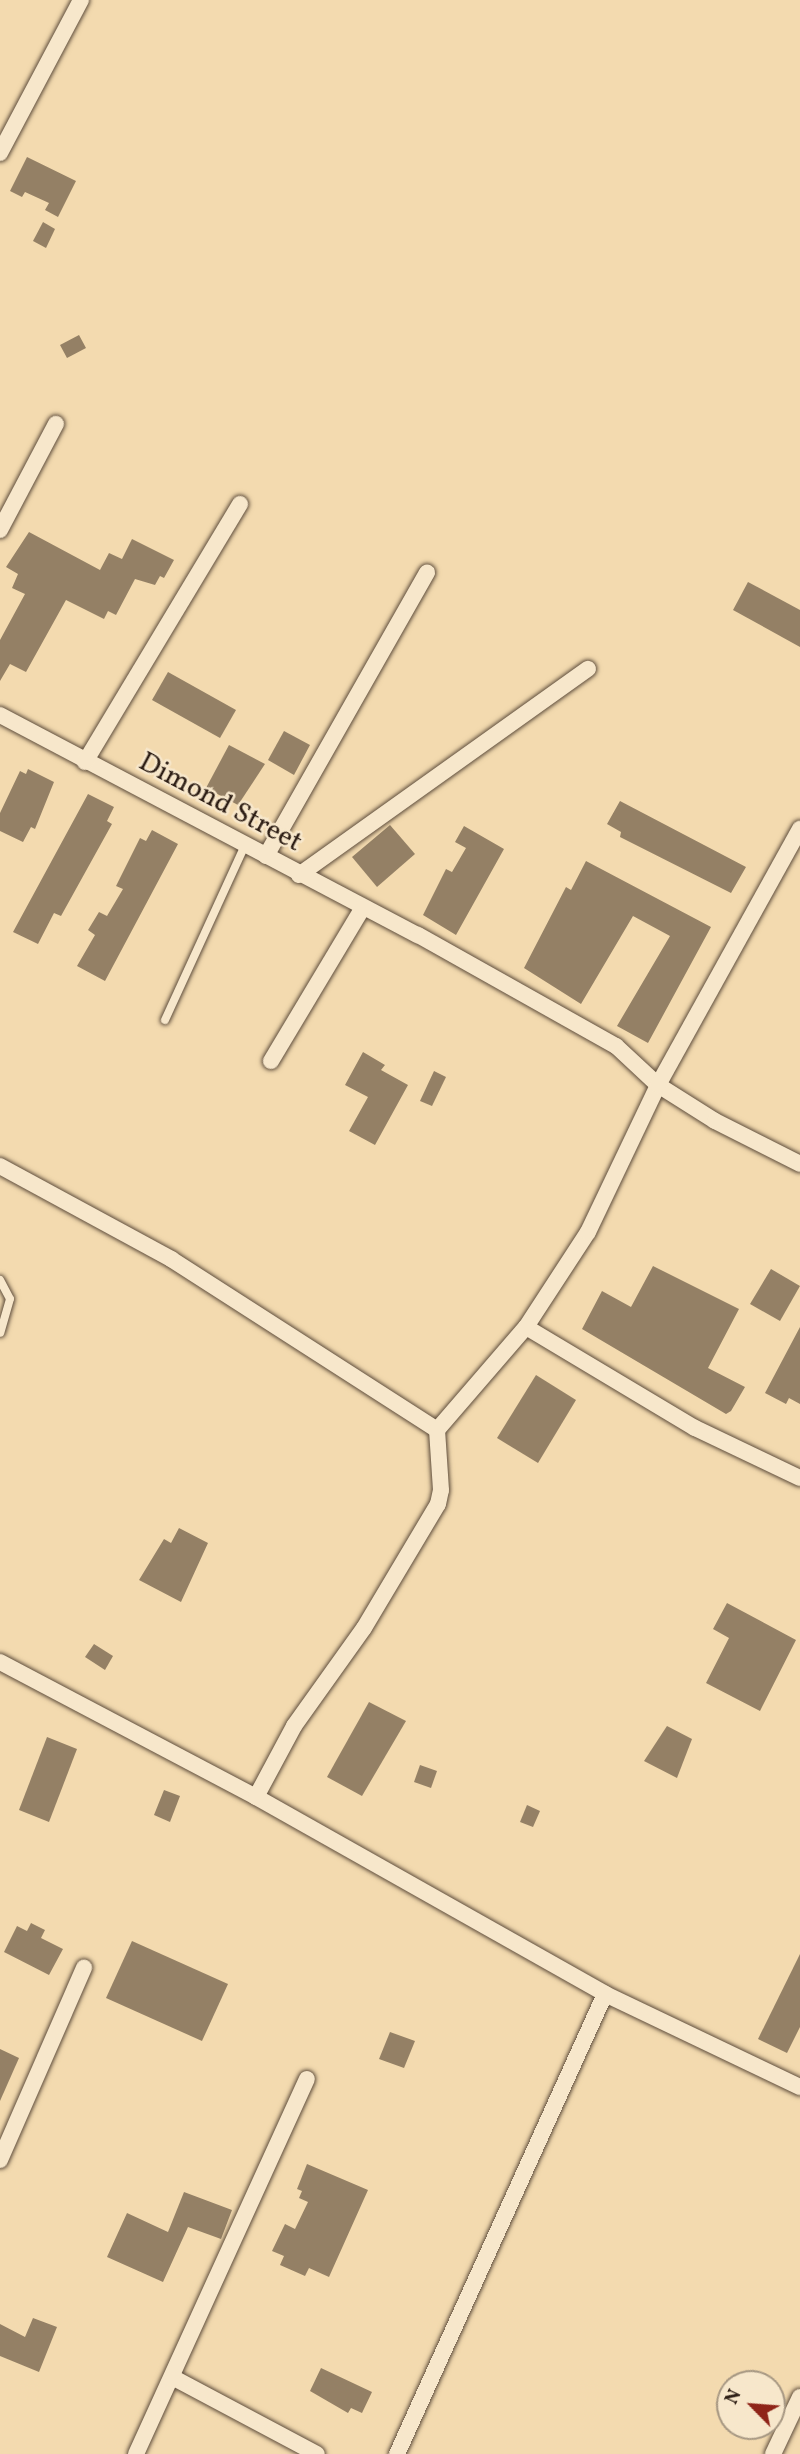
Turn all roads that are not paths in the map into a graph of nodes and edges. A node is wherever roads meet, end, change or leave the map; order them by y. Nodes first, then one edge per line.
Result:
1 (81, 0) edge
2 (0, 153) edge
3 (56, 424) dead end
4 (240, 504) dead end
5 (0, 530) edge
6 (427, 573) dead end
7 (589, 669) dead end
8 (0, 715) edge
9 (85, 762) junction
10 (800, 830) edge
11 (245, 845) junction
12 (266, 856) junction
13 (299, 875) junction
14 (363, 907) junction
15 (165, 1020) dead end
16 (271, 1061) dead end
17 (658, 1084) junction
18 (800, 1164) edge
19 (0, 1166) edge
20 (0, 1280) edge
21 (526, 1327) junction
22 (0, 1333) edge
23 (437, 1430) junction
24 (800, 1478) edge
25 (0, 1662) edge
26 (256, 1797) junction
27 (84, 1968) dead end
28 (605, 1994) junction
29 (307, 2079) dead end
30 (800, 2087) edge
31 (0, 2160) edge
32 (172, 2377) junction
33 (800, 2397) edge
34 (136, 2454) edge
35 (317, 2454) edge
36 (397, 2454) edge
37 (773, 2454) edge

1 - 2 street
3 - 5 street
4 - 9 street
6 - 12 street
7 - 13 street
8 - 9 street, Dimond Street
9 - 11 street, Dimond Street
10 - 17 street
11 - 12 street, Dimond Street
11 - 15 lane
12 - 13 street, Dimond Street
13 - 14 street, Dimond Street
14 - 16 street
14 - 17 street, Dimond Street
17 - 18 street
17 - 21 street
19 - 23 street
20 - 22 lane
21 - 23 street
21 - 24 street
23 - 26 street
25 - 26 street
26 - 28 street
27 - 31 street
28 - 30 street
28 - 36 street
29 - 32 street
32 - 34 street
32 - 35 street
33 - 37 street

